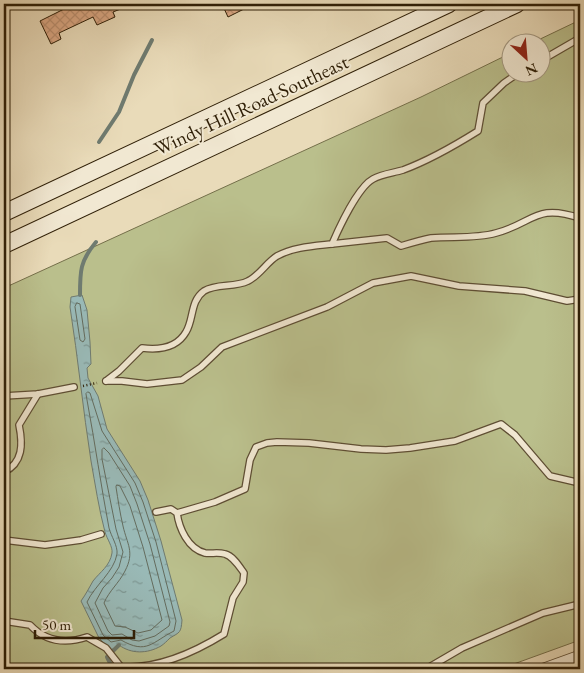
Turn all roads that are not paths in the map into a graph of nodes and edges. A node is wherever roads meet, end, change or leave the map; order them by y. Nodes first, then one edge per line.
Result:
1 (449, 4) edge
2 (517, 4) edge
3 (580, 38) edge
4 (552, 54) edge
5 (504, 82) edge
6 (4, 213) edge
7 (580, 218) edge
8 (332, 244) junction
9 (4, 245) edge
10 (580, 299) edge
11 (74, 387) road end
12 (38, 394) junction
13 (4, 396) edge
14 (4, 472) edge
15 (580, 483) edge
16 (156, 512) dead end
17 (177, 513) junction
18 (101, 534) dead end
19 (4, 540) edge
20 (580, 604) edge
21 (4, 621) edge
22 (580, 656) edge
23 (426, 669) edge
24 (544, 669) edge

1 - 6 main road, Windy Hill Road Southeast
2 - 9 main road, Windy Hill Road Southeast
3 - 4 lane
5 - 8 lane
7 - 8 lane
8 - 10 lane
11 - 12 lane
12 - 13 lane
12 - 14 lane
15 - 17 lane
16 - 17 lane
17 - 21 lane
18 - 19 lane
20 - 23 lane
22 - 24 street

